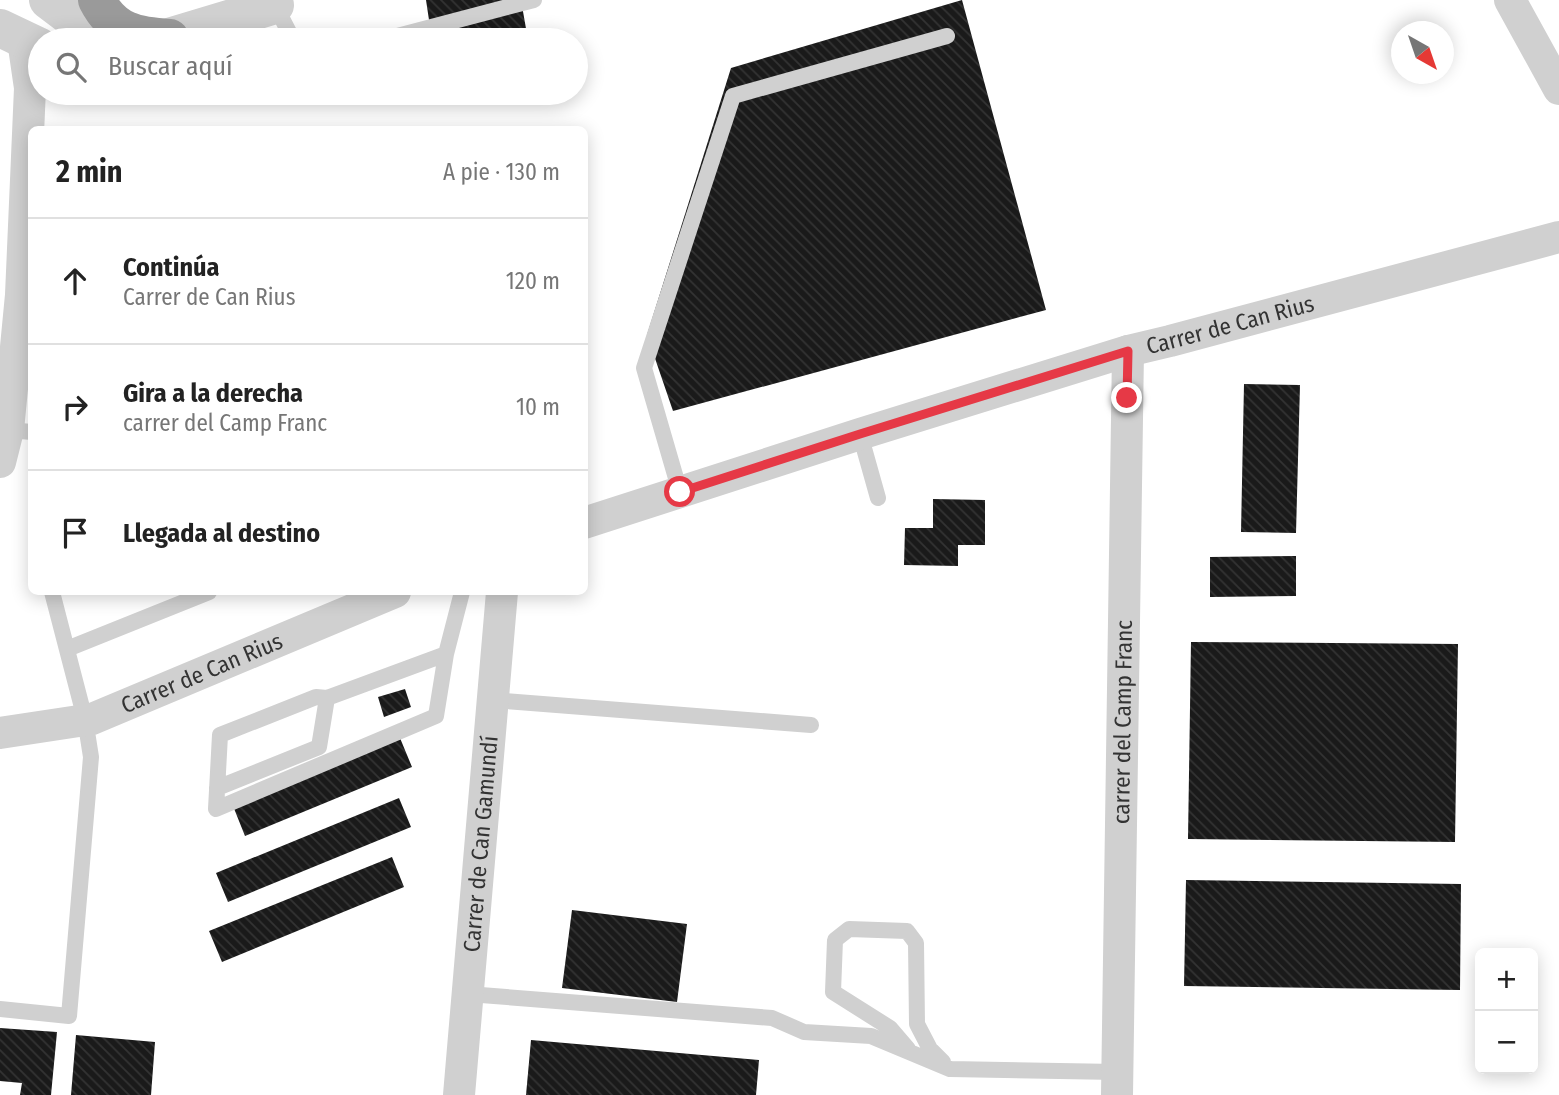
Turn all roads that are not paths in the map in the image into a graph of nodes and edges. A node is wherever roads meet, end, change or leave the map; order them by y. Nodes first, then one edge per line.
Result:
1 (48, 0) edge
2 (97, 0) edge
3 (534, 0) edge
4 (1510, 0) edge
5 (280, 3) edge
6 (85, 28) edge
7 (122, 28) edge
8 (199, 28) edge
9 (231, 28) edge
10 (289, 28) edge
11 (428, 28) edge
12 (947, 36) dead end
13 (21, 38) edge
14 (28, 77) edge
15 (1559, 89) edge
16 (29, 105) edge
17 (28, 126) edge
18 (28, 134) edge
19 (1559, 237) edge
20 (1128, 351) junction
21 (20, 431) edge
22 (860, 434) junction
23 (0, 463) edge
24 (680, 492) junction
25 (878, 498) dead end
26 (588, 522) edge
27 (53, 595) edge
28 (202, 595) edge
29 (388, 595) edge
30 (461, 595) edge
31 (502, 595) edge
32 (67, 649) junction
33 (446, 654) junction
34 (327, 698) junction
35 (493, 700) junction
36 (85, 719) junction
37 (811, 724) dead end
38 (0, 733) edge
39 (217, 788) junction
40 (468, 994) junction
41 (0, 1009) edge
42 (912, 1054) junction
43 (950, 1069) junction
44 (1117, 1084) edge
45 (459, 1095) edge

1 - 6 street
2 - 7 highway
3 - 11 lane
4 - 15 street
5 - 8 street
5 - 9 street
5 - 10 lane
12 - 24 lane
13 - 14 street
16 - 17 street
18 - 21 street
19 - 20 street, Carrer de Can Rius
20 - 22 street, Carrer de Can Rius
20 - 44 street, carrer del Camp Franc
21 - 23 street
22 - 24 street, Carrer de Can Rius
22 - 25 lane
24 - 26 street, Carrer de Can Rius
27 - 32 lane
28 - 32 lane
29 - 36 street, Carrer de Can Rius
30 - 33 lane
31 - 35 street, Carrer de Can Gamundí
32 - 36 lane
33 - 34 lane
33 - 39 lane
34 - 39 lane
34 - 39 lane
35 - 37 lane
35 - 40 street, Carrer de Can Gamundí
36 - 38 street, Carrer de Can Rius
36 - 41 lane
40 - 42 lane
40 - 45 street, Carrer de Can Gamundí
42 - 43 lane
42 - 43 lane
43 - 44 lane

